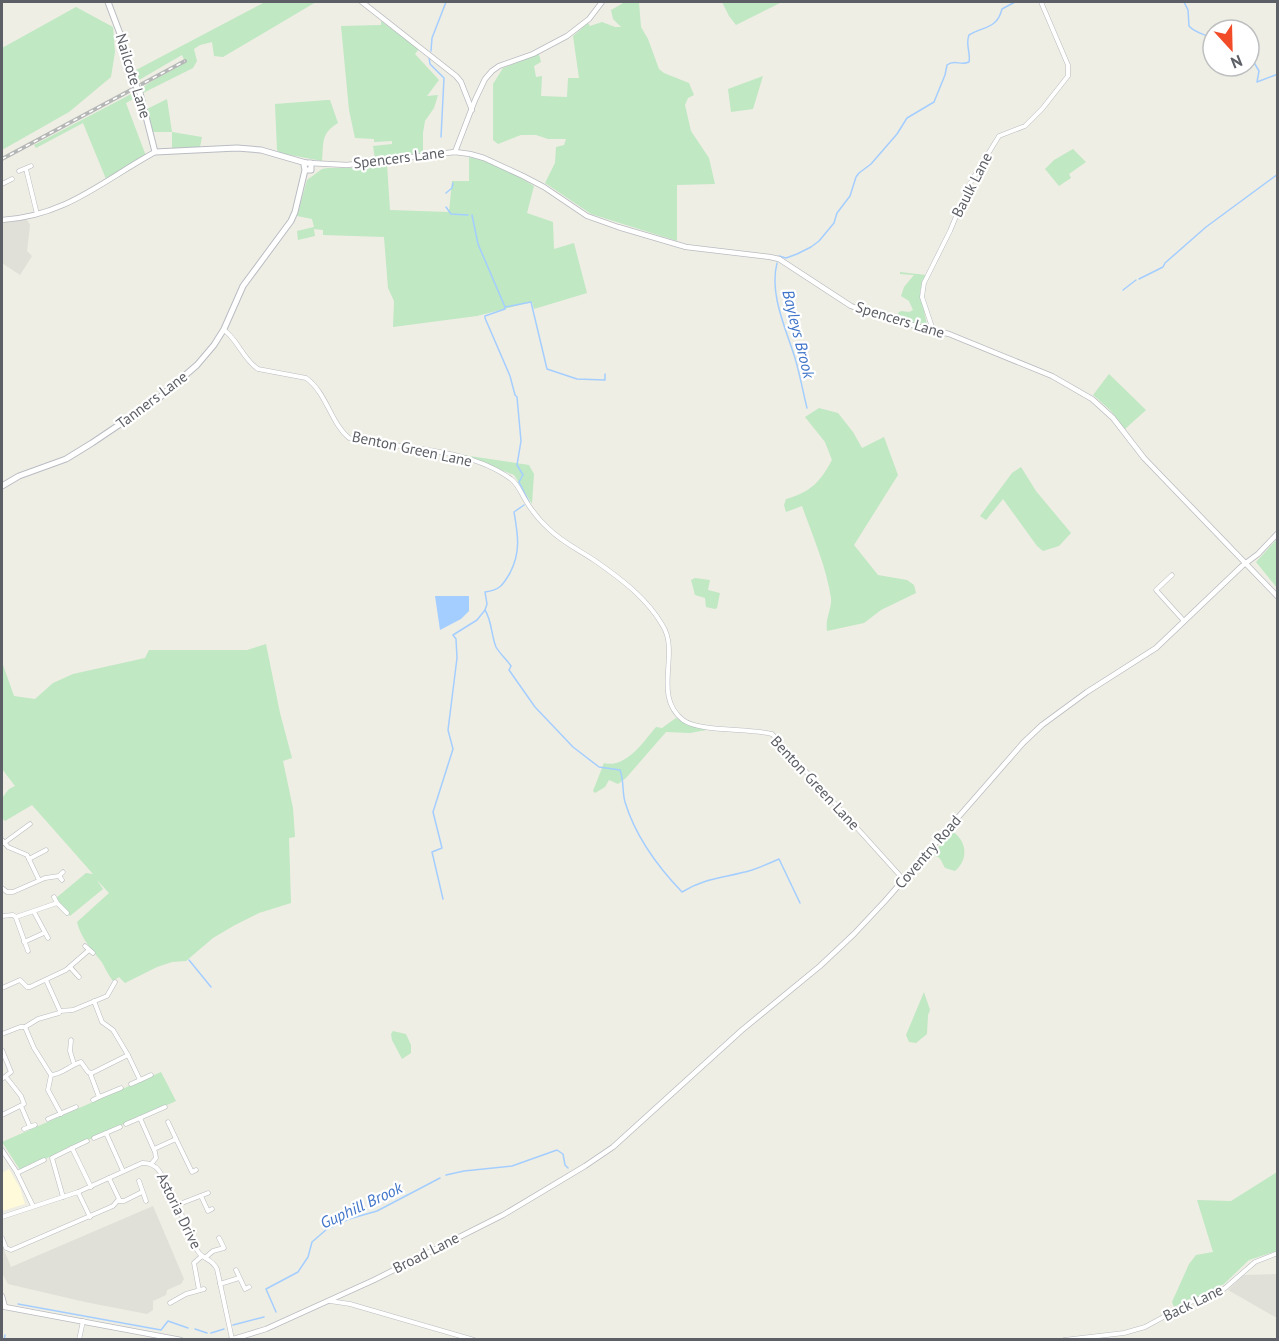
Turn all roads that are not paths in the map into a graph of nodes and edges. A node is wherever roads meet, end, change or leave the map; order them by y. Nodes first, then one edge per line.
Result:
1 (108, 2) edge
2 (362, 2) edge
3 (602, 2) edge
4 (1041, 2) edge
5 (468, 99) junction
6 (475, 100) junction
7 (472, 110) junction
8 (155, 152) junction
9 (455, 152) junction
10 (31, 166) dead end
11 (308, 166) junction
12 (26, 169) junction
13 (19, 171) dead end
14 (10, 182) dead end
15 (2, 184) edge
16 (37, 214) junction
17 (2, 220) edge
18 (224, 330) junction
19 (933, 330) junction
20 (2, 486) edge
21 (1278, 533) edge
22 (1246, 563) junction
23 (1172, 575) dead end
24 (1278, 597) edge
25 (1184, 621) junction
26 (30, 824) dead end
27 (3, 841) edge
28 (46, 850) dead end
29 (29, 859) junction
30 (61, 876) dead end
31 (904, 879) junction
32 (39, 880) junction
33 (2, 888) edge
34 (54, 897) dead end
35 (57, 903) junction
36 (34, 912) junction
37 (67, 913) dead end
38 (2, 916) edge
39 (16, 917) junction
40 (44, 933) junction
41 (48, 938) dead end
42 (24, 942) junction
43 (85, 945) dead end
44 (28, 951) dead end
45 (70, 967) junction
46 (79, 977) dead end
47 (46, 980) junction
48 (114, 982) dead end
49 (2, 988) edge
50 (94, 1001) junction
51 (60, 1011) junction
52 (25, 1028) junction
53 (2, 1034) edge
54 (70, 1040) dead end
55 (2, 1050) edge
56 (128, 1055) junction
57 (74, 1064) junction
58 (90, 1073) junction
59 (51, 1076) junction
60 (151, 1076) dead end
61 (4, 1078) edge
62 (140, 1080) junction
63 (131, 1084) dead end
64 (121, 1088) dead end
65 (99, 1097) junction
66 (93, 1100) dead end
67 (21, 1106) junction
68 (76, 1107) dead end
69 (165, 1107) dead end
70 (61, 1113) junction
71 (2, 1115) edge
72 (140, 1118) junction
73 (48, 1119) dead end
74 (168, 1122) dead end
75 (126, 1124) dead end
76 (120, 1127) dead end
77 (24, 1130) dead end
78 (106, 1133) junction
79 (94, 1138) dead end
80 (176, 1139) junction
81 (87, 1141) dead end
82 (613, 1147) joint
83 (72, 1148) junction
84 (154, 1149) junction
85 (2, 1150) edge
86 (44, 1160) dead end
87 (152, 1163) junction
88 (123, 1171) junction
89 (192, 1172) dead end
90 (16, 1173) junction
91 (110, 1178) junction
92 (139, 1181) dead end
93 (91, 1187) junction
94 (78, 1192) junction
95 (142, 1192) junction
96 (208, 1193) dead end
97 (201, 1196) junction
98 (63, 1197) junction
99 (119, 1201) junction
100 (146, 1201) dead end
101 (177, 1205) junction
102 (33, 1206) junction
103 (208, 1211) dead end
104 (2, 1217) edge
105 (90, 1217) junction
106 (2, 1238) edge
107 (219, 1238) dead end
108 (1278, 1253) edge
109 (204, 1256) junction
110 (237, 1270) dead end
111 (240, 1278) junction
112 (220, 1284) junction
113 (249, 1287) dead end
114 (173, 1295) dead end
115 (2, 1296) edge
116 (176, 1300) junction
117 (329, 1301) junction
118 (170, 1303) dead end
119 (3, 1305) edge
120 (83, 1320) junction
121 (150, 1337) edge
122 (231, 1339) edge
123 (79, 1340) edge
124 (181, 1340) edge
125 (474, 1340) edge
126 (1064, 1340) edge

1 - 8 main road, Nailcote Lane, bridge
2 - 5 street
3 - 6 street
4 - 19 street, Baulk Lane
5 - 6 street
5 - 7 street
6 - 7 street
7 - 9 street
8 - 11 main road, Spencers Lane
8 - 16 street
9 - 11 street, Spencers Lane
9 - 19 street, Spencers Lane
10 - 12 street
11 - 18 main road, Tanners Lane
12 - 13 street
12 - 16 street
14 - 15 street
16 - 17 street
18 - 20 main road, Tanners Lane
18 - 31 street, Benton Green Lane
19 - 22 street, Spencers Lane
21 - 22 street, Coventry Road
22 - 24 street, Spencers Lane
22 - 25 street, Coventry Road
23 - 25 street
25 - 31 street, Coventry Road
26 - 27 street
27 - 29 street
28 - 29 street
29 - 32 street
30 - 32 street
31 - 82 street, Coventry Road
32 - 33 street
34 - 35 street
35 - 36 street
35 - 37 street
36 - 39 street
36 - 40 street
38 - 39 street
39 - 42 street
40 - 41 street
40 - 42 street
42 - 44 street
43 - 45 street
45 - 46 street
45 - 47 street
47 - 49 street
47 - 51 street
48 - 50 street
50 - 51 street
50 - 56 street
51 - 52 street
52 - 53 street
52 - 59 street
54 - 57 street
55 - 61 street
56 - 58 street
56 - 62 street
57 - 58 street
57 - 59 street
58 - 65 street
59 - 70 street
60 - 62 street
61 - 67 street
62 - 63 street
64 - 65 street
65 - 66 street
67 - 71 street
67 - 77 street
68 - 70 street
69 - 72 street
70 - 73 street
72 - 75 street
72 - 84 street
74 - 80 street
76 - 78 street
78 - 79 street
78 - 88 street
80 - 84 street
80 - 89 street
81 - 83 street
82 - 117 street, Broad Lane
83 - 93 street
83 - 98 street
84 - 87 street
85 - 90 street
86 - 90 street
87 - 88 street, Astoria Drive
87 - 101 street, Astoria Drive
88 - 91 street, Astoria Drive
90 - 102 street
91 - 93 street, Astoria Drive
91 - 99 street
92 - 95 street
93 - 94 street, Astoria Drive
94 - 98 street, Astoria Drive
94 - 105 street
95 - 99 street
95 - 100 street
96 - 97 street
97 - 101 street
97 - 103 street
98 - 102 street, Astoria Drive
99 - 105 street
101 - 109 street, Astoria Drive
102 - 104 street, Astoria Drive
105 - 106 street
107 - 109 street
108 - 126 street, Back Lane
109 - 112 street, Astoria Drive
109 - 116 street
110 - 111 street
111 - 112 street
111 - 113 street
112 - 122 street, Astoria Drive
114 - 116 street
115 - 119 street
116 - 118 street
117 - 122 street, Broad Lane
117 - 125 street
119 - 120 street
120 - 121 street
120 - 123 street
121 - 124 street

